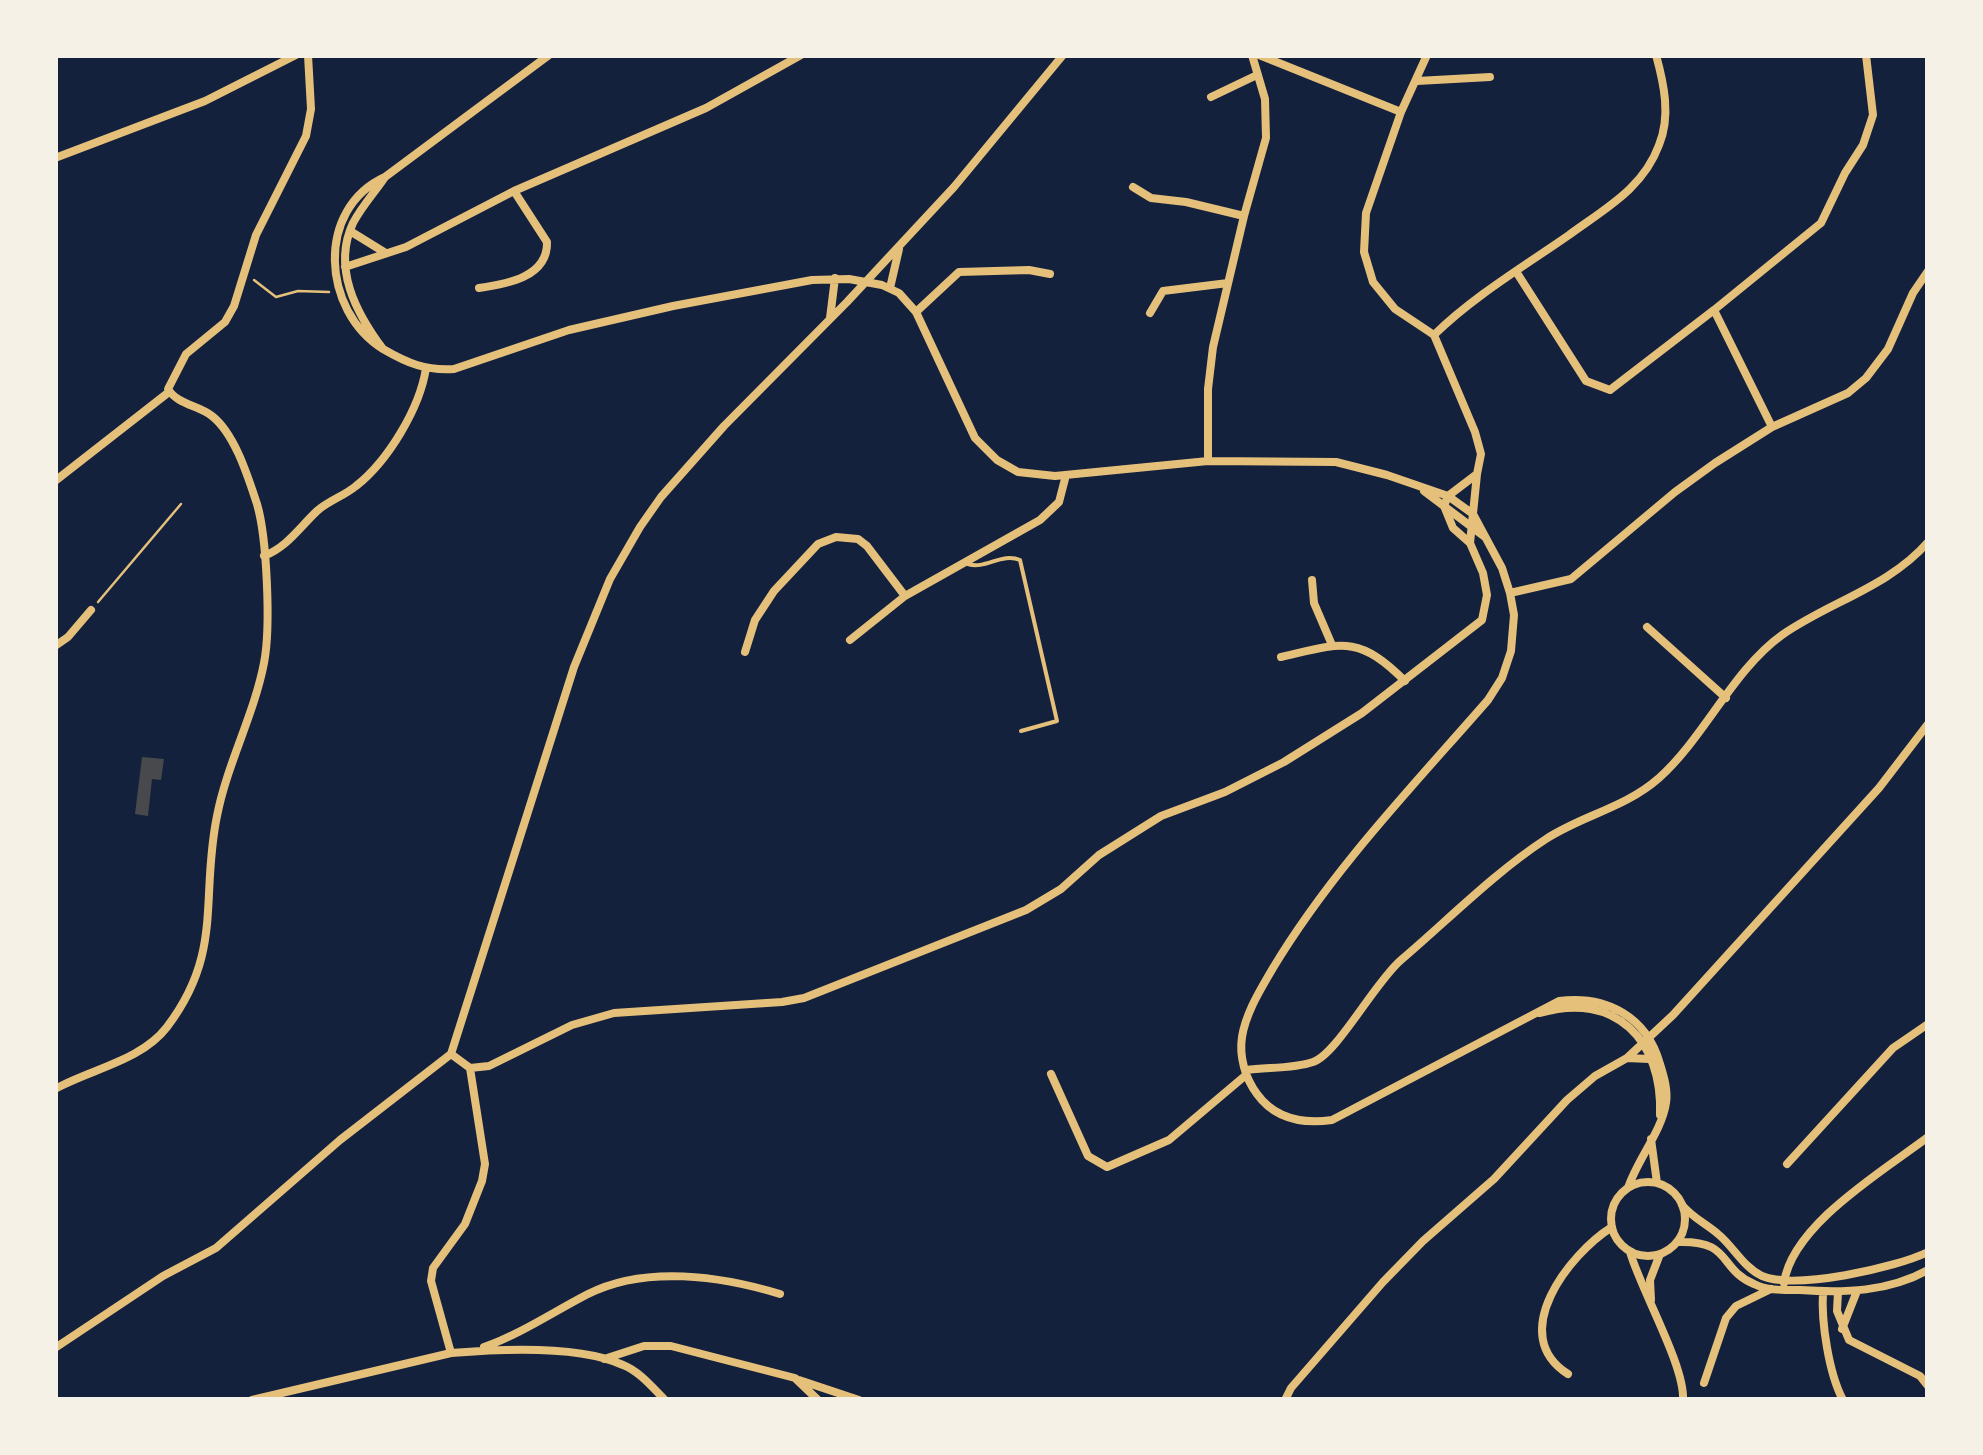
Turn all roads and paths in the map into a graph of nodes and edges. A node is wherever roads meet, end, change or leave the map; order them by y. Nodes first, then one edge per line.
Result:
1 (296, 55) edge
2 (308, 55) edge
3 (549, 55) edge
4 (802, 55) edge
5 (1063, 55) edge
6 (1256, 55) edge
7 (1427, 55) edge
8 (1656, 55) edge
9 (1866, 55) edge
10 (1257, 75) junction
11 (1490, 77) dead end
12 (1417, 81) junction
13 (1211, 98) dead end
14 (1401, 112) junction
15 (55, 158) edge
16 (385, 177) junction
17 (1133, 187) dead end
18 (514, 190) junction
19 (1244, 216) junction
20 (350, 230) junction
21 (899, 247) junction
22 (384, 252) junction
23 (247, 268) junction
24 (346, 268) junction
25 (1928, 271) edge
26 (1517, 273) junction
27 (1050, 274) dead end
28 (835, 278) junction
29 (866, 281) junction
30 (1228, 282) junction
31 (886, 286) junction
32 (479, 288) dead end
33 (340, 294) junction
34 (1714, 310) junction
35 (916, 312) junction
36 (1150, 312) dead end
37 (830, 318) junction
38 (1434, 334) junction
39 (382, 349) junction
40 (426, 368) junction
41 (169, 392) junction
42 (1772, 427) junction
43 (1208, 461) junction
44 (1477, 474) junction
45 (1066, 475) junction
46 (55, 481) edge
47 (1416, 486) junction
48 (1448, 496) junction
49 (181, 504) dead end
50 (1444, 506) junction
51 (1473, 514) junction
52 (1469, 526) junction
53 (1488, 539) junction
54 (1928, 542) edge
55 (1470, 543) junction
56 (264, 556) junction
57 (963, 562) junction
58 (1312, 580) dead end
59 (1510, 593) junction
60 (905, 596) junction
61 (91, 610) joint
62 (1647, 627) dead end
63 (850, 640) dead end
64 (1332, 645) junction
65 (55, 646) edge
66 (745, 652) dead end
67 (1281, 657) dead end
68 (1405, 681) junction
69 (1726, 698) junction
70 (1928, 724) edge
71 (1021, 731) dead end
72 (1536, 1015) junction
73 (1928, 1024) edge
74 (1650, 1038) junction
75 (1642, 1045) junction
76 (451, 1054) junction
77 (1627, 1058) junction
78 (1649, 1059) junction
79 (470, 1068) junction
80 (1246, 1073) junction
81 (1051, 1074) dead end
82 (55, 1089) edge
83 (1660, 1121) junction
84 (1928, 1137) edge
85 (1651, 1139) junction
86 (1788, 1164) dead end
87 (1658, 1184) junction
88 (1628, 1188) junction
89 (1682, 1205) junction
90 (1612, 1227) junction
91 (1677, 1242) junction
92 (1630, 1252) junction
93 (1928, 1252) edge
94 (1660, 1254) junction
95 (1928, 1270) edge
96 (1784, 1284) junction
97 (1771, 1289) junction
98 (1857, 1291) junction
99 (1822, 1292) junction
100 (1838, 1292) junction
101 (780, 1294) dead end
102 (1654, 1314) junction
103 (1842, 1329) junction
104 (55, 1348) edge
105 (475, 1351) junction
106 (451, 1353) junction
107 (604, 1359) junction
108 (1568, 1374) dead end
109 (795, 1378) junction
110 (1704, 1383) dead end
111 (1928, 1386) edge
112 (252, 1400) edge
113 (665, 1400) edge
114 (818, 1400) edge
115 (860, 1400) edge
116 (1285, 1400) edge
117 (1682, 1400) edge
118 (1843, 1400) edge

1 - 15 street
2 - 23 street
3 - 16 street
4 - 18 street
5 - 21 street
6 - 10 street
6 - 14 street
7 - 12 street
8 - 26 street
9 - 34 street
10 - 13 street
10 - 19 street
11 - 12 street
12 - 14 street
14 - 38 street
16 - 20 street
16 - 33 street
17 - 19 street
18 - 22 street
18 - 32 street
19 - 30 street
20 - 22 street
20 - 24 street
21 - 29 street
21 - 31 street
22 - 24 street
23 - 33 path
23 - 41 street
24 - 39 street
25 - 42 street
26 - 34 street
26 - 38 street
27 - 35 street
28 - 29 street
28 - 37 street
28 - 40 street
29 - 31 street
29 - 37 street
30 - 36 street
30 - 43 street
31 - 35 street
33 - 39 street
34 - 42 street
35 - 45 street
37 - 76 street
38 - 44 street
39 - 40 street
40 - 56 street
41 - 46 street
41 - 56 street
42 - 59 street
43 - 45 street
43 - 47 street
44 - 48 street
44 - 51 street
45 - 57 street
47 - 48 street
47 - 50 street
48 - 50 street
48 - 51 street
49 - 61 path
50 - 52 street
50 - 55 street
51 - 52 street
51 - 53 street
52 - 53 street
52 - 55 street
53 - 59 street
54 - 69 street
55 - 68 street
56 - 82 street
57 - 60 street
57 - 71 lane
58 - 64 street
59 - 80 street
60 - 63 street
60 - 66 street
61 - 65 street
62 - 69 street
64 - 67 street
64 - 68 street
68 - 79 street
69 - 80 street
70 - 74 street
72 - 74 street
72 - 75 street
72 - 80 street
73 - 86 street
74 - 75 street
74 - 83 street
75 - 77 street
75 - 78 street
76 - 79 street
76 - 104 street
77 - 78 street
77 - 116 street
78 - 83 street
79 - 106 street
80 - 81 street
83 - 85 street
84 - 96 street
85 - 87 street
85 - 88 street
87 - 88 street
87 - 89 street
88 - 90 street
89 - 91 street
89 - 96 street
90 - 92 street
90 - 108 street
91 - 94 street
91 - 97 street
92 - 94 street
92 - 102 street
93 - 96 street
94 - 102 street
95 - 98 street
96 - 97 street
96 - 99 street
97 - 110 street
98 - 100 street
98 - 103 street
99 - 100 street
99 - 118 street
100 - 103 street
101 - 105 street
102 - 117 street
103 - 111 street
105 - 106 street
105 - 107 street
106 - 112 street
107 - 109 street
107 - 113 street
109 - 114 street
109 - 115 street

